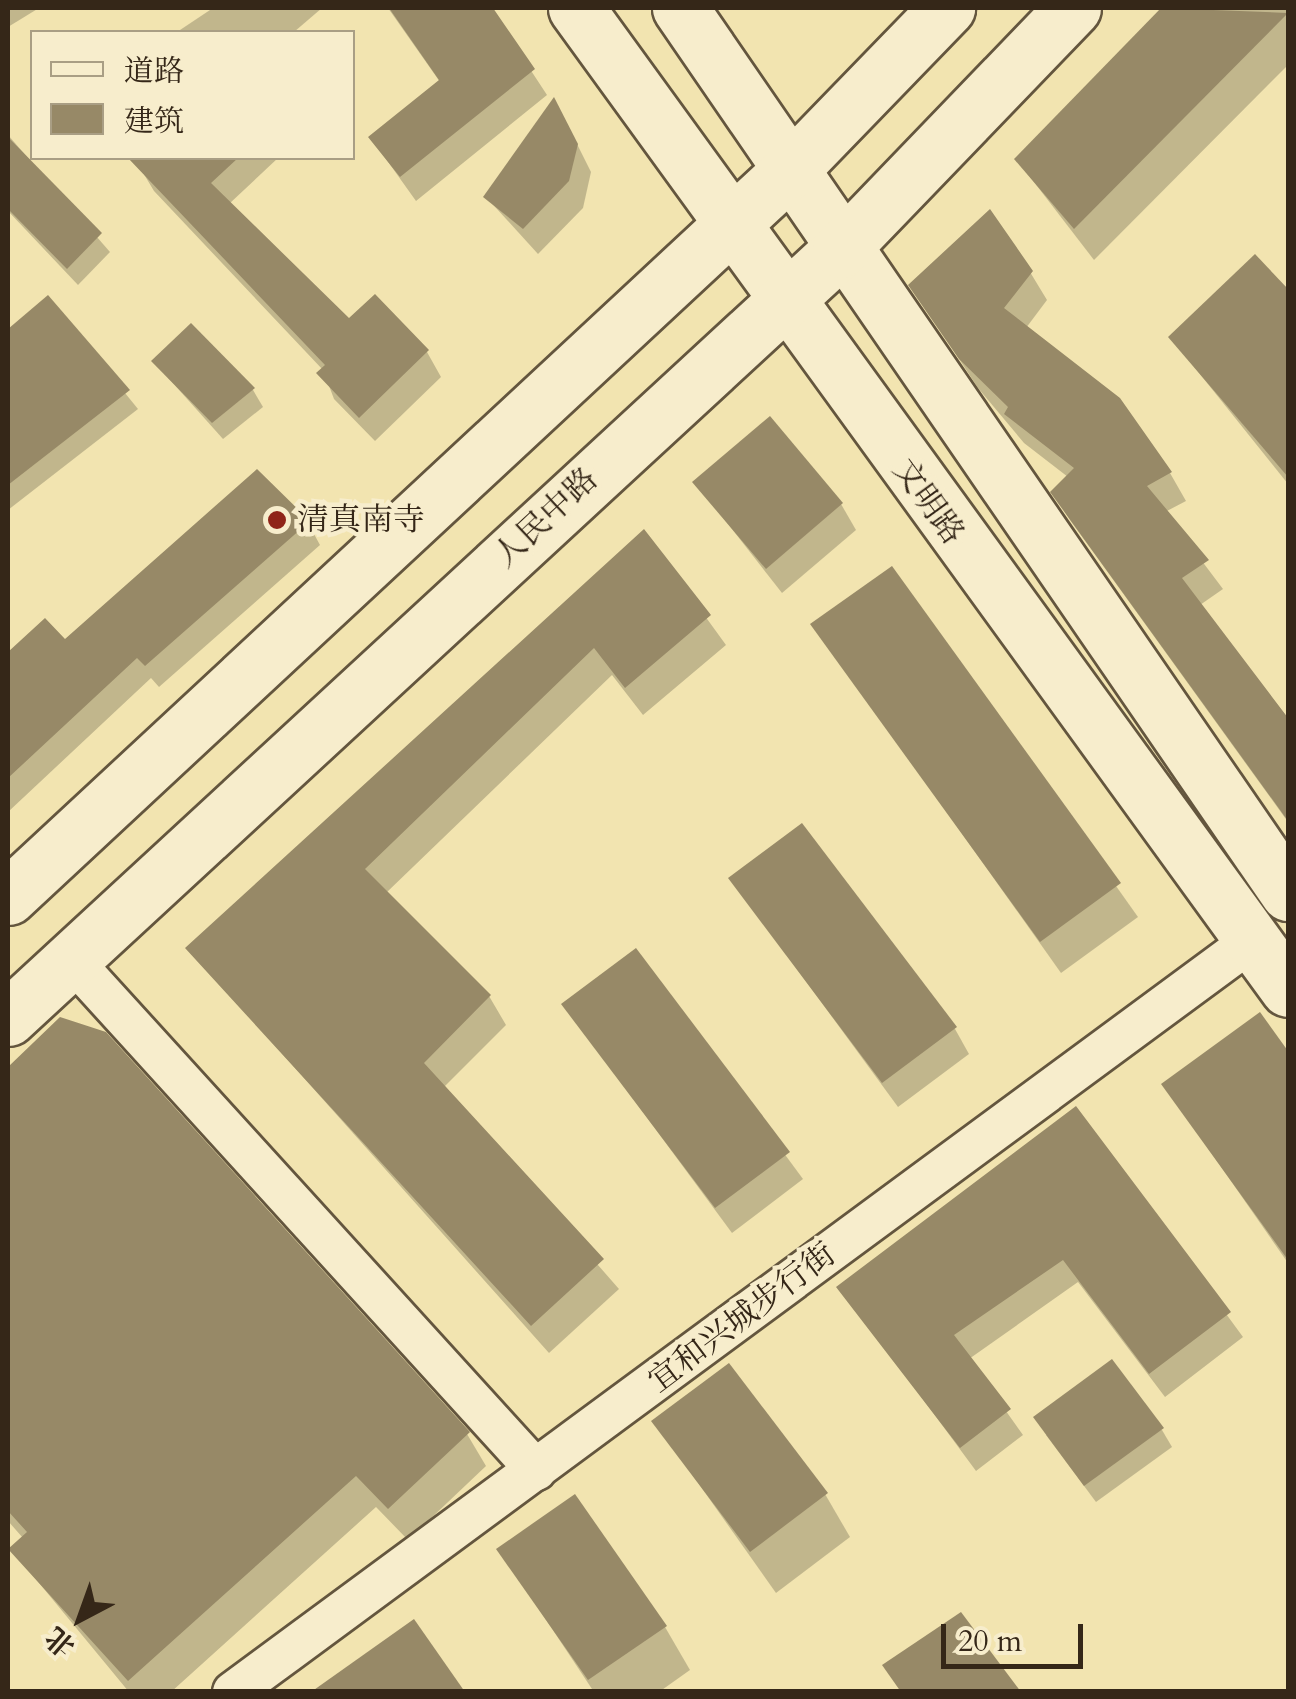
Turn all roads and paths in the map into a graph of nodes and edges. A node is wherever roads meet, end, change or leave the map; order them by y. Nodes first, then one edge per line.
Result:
1 (576, 8) edge
2 (680, 8) edge
3 (947, 8) edge
4 (1073, 8) edge
5 (790, 170) junction
6 (726, 223) junction
7 (840, 250) junction
8 (781, 300) junction
9 (1288, 892) edge
10 (8, 897) edge
11 (1249, 943) junction
12 (71, 959) junction
13 (1288, 989) edge
14 (8, 1018) edge
15 (536, 1470) junction
16 (233, 1692) edge

1 - 6 main road, 文明路
2 - 5 main road
3 - 5 main road
4 - 7 main road, 人民中路
5 - 6 main road
5 - 7 main road
6 - 8 main road, 文明路
6 - 10 main road
7 - 8 main road, 人民中路
7 - 9 main road
8 - 11 main road, 文明路
8 - 12 main road, 人民中路
11 - 13 main road, 文明路
11 - 15 street, 宜和兴城步行街
12 - 14 main road, 人民中路
12 - 15 street
15 - 16 street, 宜和兴城步行街

